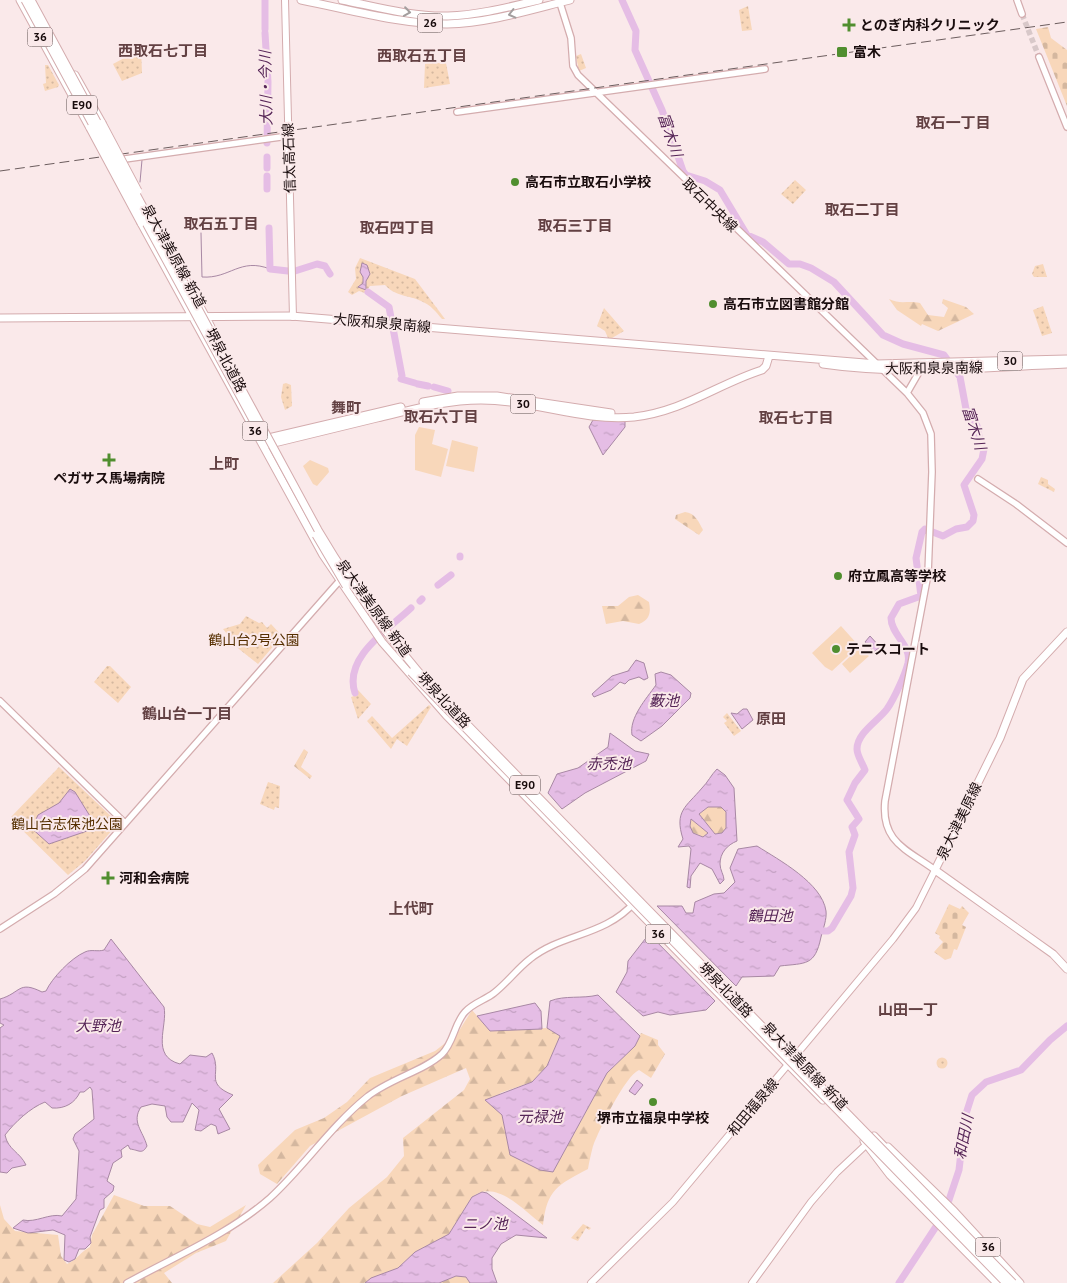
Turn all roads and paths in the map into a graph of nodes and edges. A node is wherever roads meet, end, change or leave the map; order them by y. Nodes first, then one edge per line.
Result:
1 (20, 0) edge
2 (25, 0) edge
3 (33, 0) edge
4 (285, 0) edge
5 (301, 0) edge
6 (342, 0) edge
7 (539, 0) edge
8 (570, 0) edge
9 (1017, 0) edge
10 (560, 1) edge
11 (1022, 14) tunnel mouth
12 (1039, 57) tunnel mouth
13 (765, 69) dead end
14 (596, 92) junction
15 (457, 112) dead end
16 (102, 123) junction
17 (1067, 127) edge
18 (90, 128) junction
19 (288, 136) junction
20 (125, 159) dead end
21 (141, 208) junction
22 (293, 317) junction
23 (0, 318) edge
24 (193, 318) junction
25 (208, 318) junction
26 (766, 356) junction
27 (1067, 359) edge
28 (1067, 364) edge
29 (951, 365) junction
30 (879, 366) junction
31 (922, 367) junction
32 (907, 393) junction
33 (273, 440) junction
34 (262, 443) junction
35 (978, 479) dead end
36 (1067, 543) edge
37 (348, 574) junction
38 (339, 580) junction
39 (1067, 632) edge
40 (0, 701) edge
41 (125, 823) junction
42 (935, 870) junction
43 (640, 897) junction
44 (632, 906) junction
45 (0, 929) edge
46 (1067, 969) edge
47 (795, 1056) junction
48 (788, 1064) junction
49 (874, 1136) junction
50 (867, 1144) junction
51 (127, 1283) edge
52 (592, 1283) edge
53 (752, 1283) edge
54 (997, 1283) edge
55 (1004, 1283) edge
56 (1014, 1283) edge
57 (1020, 1283) edge

1 - 18 main road, 泉大津美原線 新道 / 36, bridge
2 - 21 main road, 堺泉北道路 / E90, bridge
3 - 16 main road, 泉大津美原線 新道 / 36, bridge
3 - 21 main road, 堺泉北道路 / E90, bridge
4 - 19 main road, 信太高石線
10 -> 5 main road, 26
6 -> 7 main road, 26
8 - 10 main road, 26
9 - 11 street
10 - 14 street, 取石中央線
12 - 17 street
13 - 14 street
14 - 15 street
14 - 30 street, 取石中央線
16 - 21 main road, bridge
16 - 25 main road, 泉大津美原線 新道 / 36, bridge
18 - 21 main road, bridge
18 - 24 main road, 泉大津美原線 新道 / 36, bridge
19 - 20 street
19 - 22 main road, 信太高石線
21 - 55 main road, 堺泉北道路 / E90, bridge
21 - 56 main road, 堺泉北道路 / E90, bridge
22 - 25 main road, 大阪和泉泉南線 / 30
22 - 26 main road, 大阪和泉泉南線 / 30
23 - 24 main road, 大阪和泉泉南線 / 30
24 - 25 main road, 大阪和泉泉南線 / 30
24 - 34 main road, 泉大津美原線 新道 / 36
25 - 33 main road, 泉大津美原線 新道 / 36
26 - 30 main road, 大阪和泉泉南線 / 30
26 - 33 main road, 30
27 - 29 main road, 大阪和泉泉南線 / 30
28 - 29 main road, 大阪和泉泉南線 / 30
29 - 31 main road, 大阪和泉泉南線 / 30
30 - 31 main road, 大阪和泉泉南線 / 30
30 - 32 street, 取石中央線
31 - 32 street
32 - 42 street, 取石中央線
33 - 34 main road, 30
33 - 37 main road, 泉大津美原線 新道 / 36
34 - 38 main road, 泉大津美原線 新道 / 36
35 - 36 street
37 - 38 street
37 - 43 main road, 泉大津美原線 新道 / 36, bridge
38 - 41 street
38 - 44 main road, 泉大津美原線 新道 / 36
39 - 42 main road, 泉大津美原線
40 - 41 street
41 - 45 street
42 - 46 main road, 泉大津美原線
42 - 47 main road, 和田福泉線
43 - 44 street
43 - 47 main road, 泉大津美原線 新道 / 36
44 - 48 main road, 泉大津美原線 新道 / 36
44 - 51 street
47 - 48 main road, 和田福泉線
47 - 49 main road, 泉大津美原線 新道 / 36
48 - 50 main road, 泉大津美原線 新道 / 36
48 - 52 main road, 和田福泉線
49 - 50 main road
49 - 56 main road, bridge
49 - 57 main road, 泉大津美原線 新道 / 36
50 - 53 main road
50 - 54 main road, 泉大津美原線 新道 / 36
50 - 55 main road, bridge

